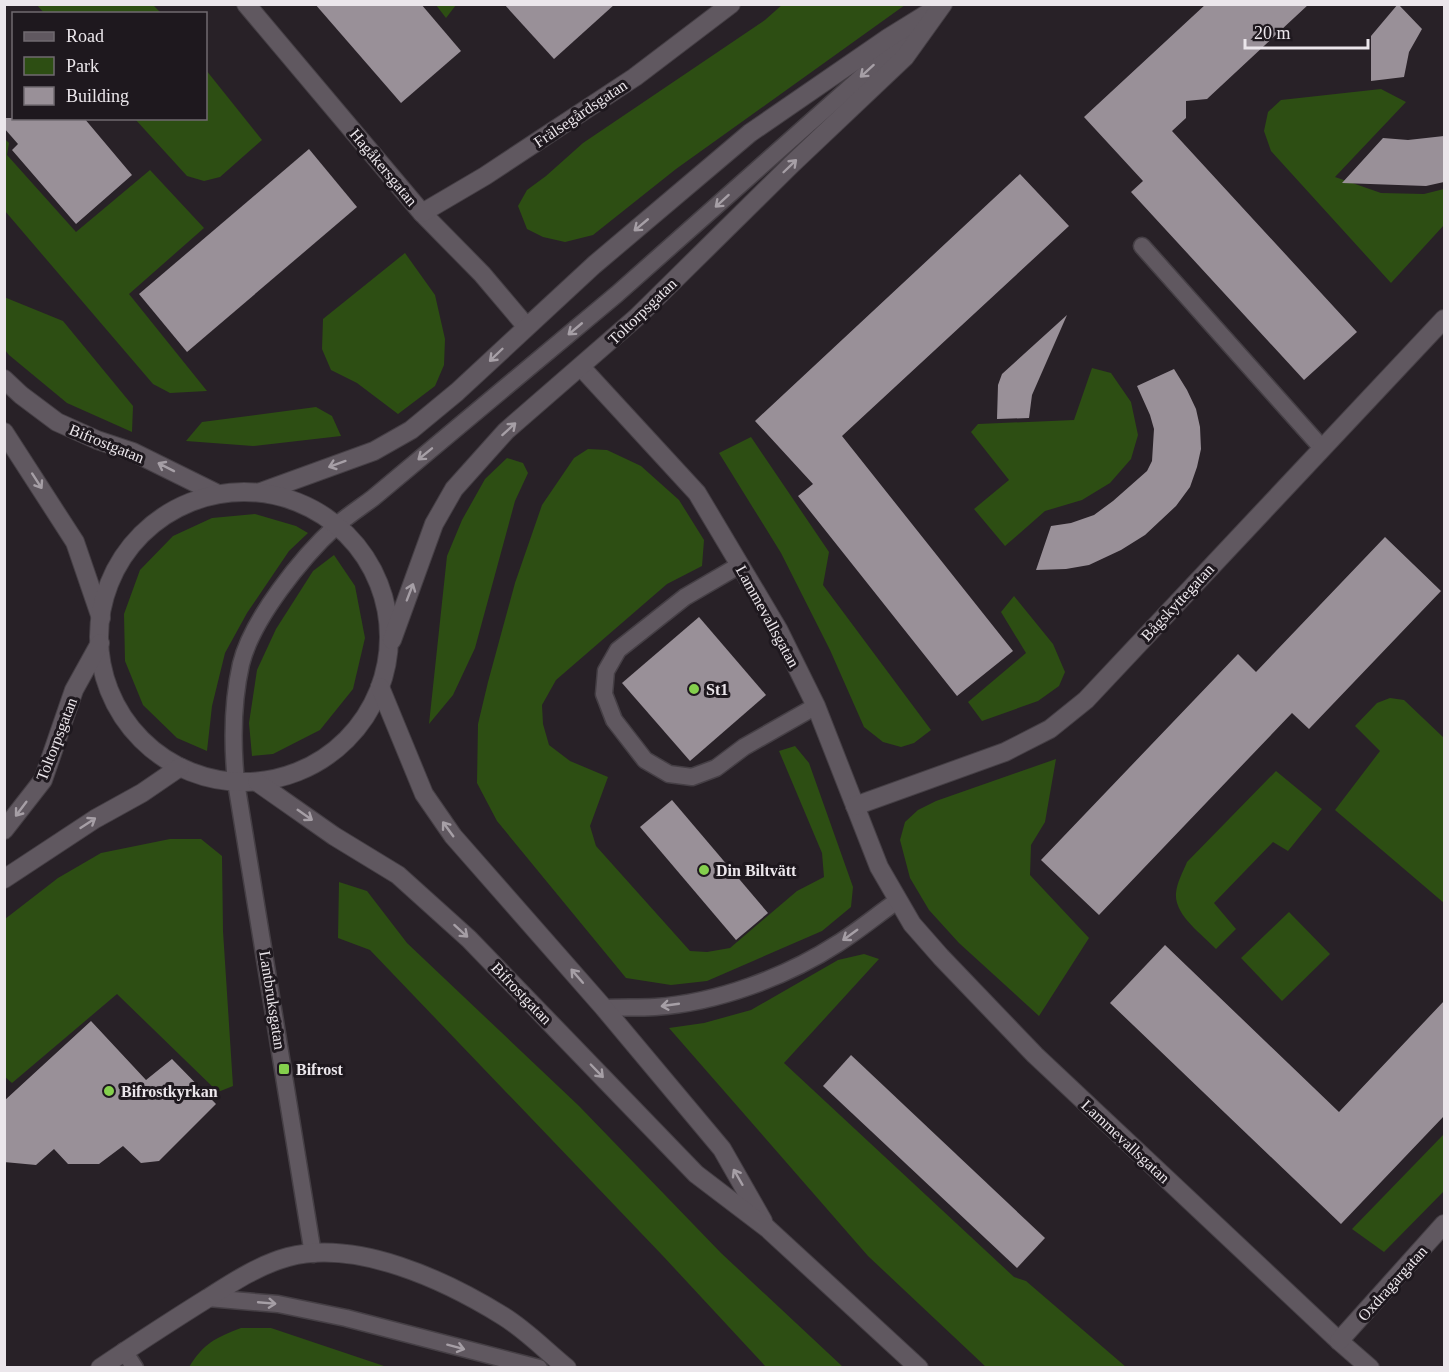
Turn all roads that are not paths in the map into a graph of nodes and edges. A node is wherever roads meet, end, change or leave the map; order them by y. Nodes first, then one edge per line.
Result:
1 (246, 4) edge
2 (731, 4) edge
3 (942, 4) edge
4 (423, 213) junction
5 (1142, 246) dead end
6 (1444, 320) edge
7 (526, 326) junction
8 (581, 367) junction
9 (4, 379) edge
10 (4, 432) edge
11 (1322, 448) junction
12 (260, 493) junction
13 (218, 494) junction
14 (337, 525) junction
15 (740, 565) junction
16 (101, 618) junction
17 (100, 643) junction
18 (389, 647) junction
19 (380, 687) junction
20 (816, 706) junction
21 (180, 767) junction
22 (236, 782) junction
23 (257, 782) junction
24 (855, 806) junction
25 (4, 830) edge
26 (4, 879) edge
27 (897, 901) junction
28 (604, 1008) junction
29 (1444, 1224) edge
30 (767, 1228) junction
31 (313, 1254) junction
32 (208, 1298) junction
33 (1339, 1341) junction
34 (124, 1352) junction
35 (100, 1368) edge
36 (135, 1368) edge
37 (539, 1368) edge
38 (567, 1368) edge
39 (919, 1368) edge
40 (1370, 1368) edge

1 - 4 street, Hagåkersgatan
2 - 4 street, Frälsegårdsgatan
3 -> 7 street
8 -> 3 street, Toltorpsgatan
3 -> 14 lane, Lantbruksgatan
4 - 7 street, Hagåkersgatan
5 - 11 lane
6 - 11 street, Bågskyttegatan
7 -> 12 street
8 - 15 street, Lammevallsgatan
18 -> 8 street, Toltorpsgatan
13 -> 9 street, Bifrostgatan
10 -> 16 street
11 - 24 street, Bågskyttegatan
12 - 13 street
12 - 14 street
13 - 16 street
14 - 18 street
14 - 22 lane, Lantbruksgatan
15 - 20 street, Lammevallsgatan
15 - 20 lane
16 - 17 street
17 - 21 street
17 -> 25 street, Toltorpsgatan
18 - 19 street
19 - 23 street
28 -> 19 street, Bifrostgatan
20 - 24 street, Lammevallsgatan
21 - 22 street
26 -> 21 street
22 - 23 street
22 - 31 lane, Lantbruksgatan
23 -> 30 street, Bifrostgatan
24 - 27 street, Lammevallsgatan
27 -> 28 lane
27 - 33 street, Lammevallsgatan
30 -> 28 street, Bifrostgatan
29 - 33 street, Oxdragargatan
30 - 39 street, Bifrostgatan
31 - 32 street
31 - 38 street
32 - 34 street
32 -> 37 lane
33 - 40 street, Lammevallsgatan
34 - 35 street
34 - 36 lane

